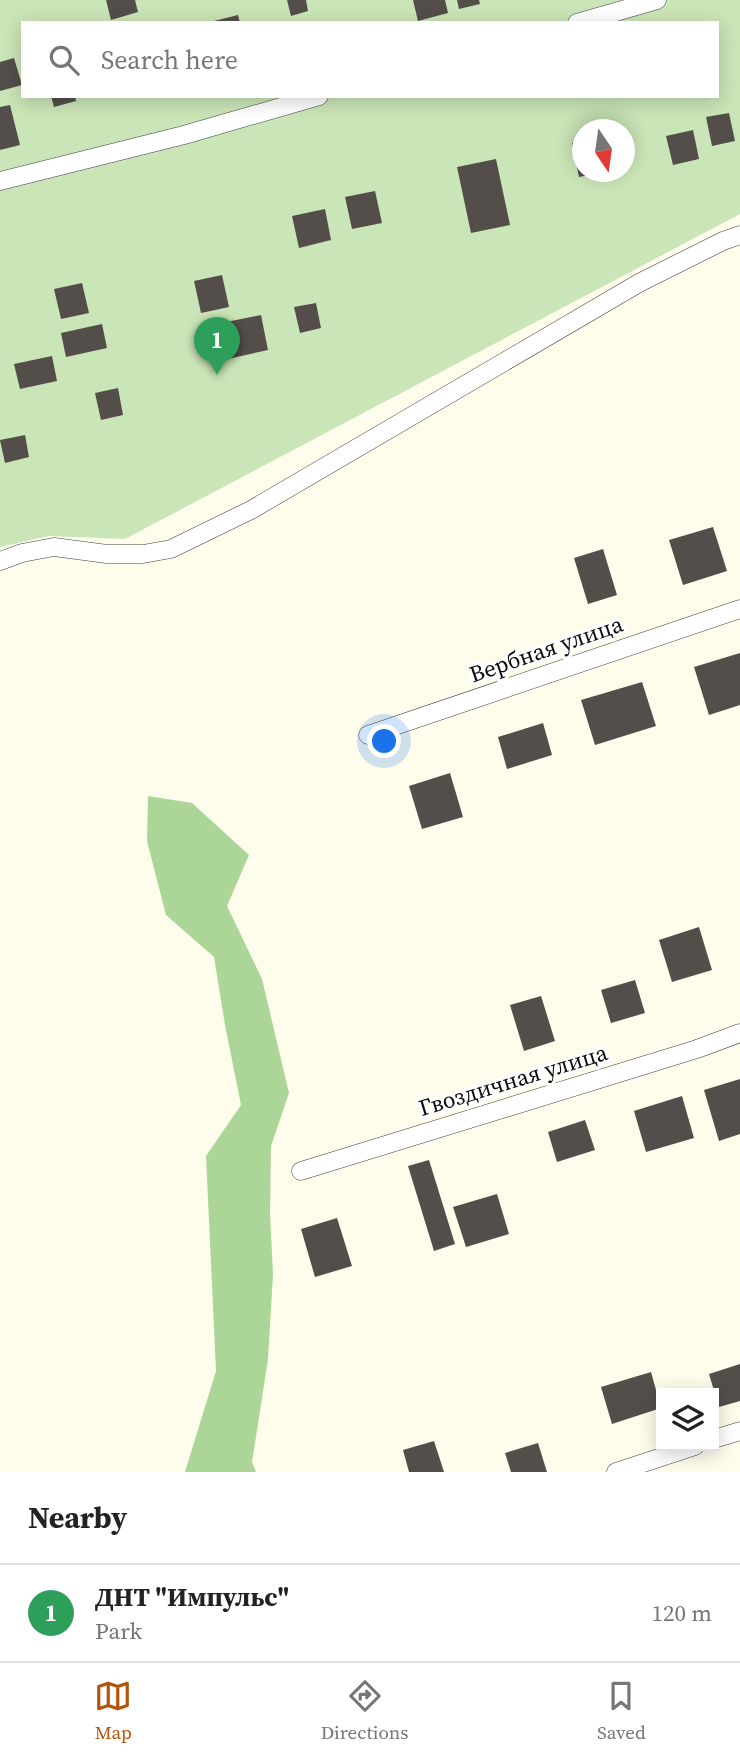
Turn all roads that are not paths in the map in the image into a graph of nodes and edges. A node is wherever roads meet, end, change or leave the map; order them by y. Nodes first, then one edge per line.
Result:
1 (657, 0) edge
2 (584, 21) edge
3 (312, 98) edge
4 (0, 181) edge
5 (740, 235) edge
6 (0, 561) edge
7 (740, 609) edge
8 (368, 735) dead end
9 (740, 1033) edge
10 (301, 1171) dead end
11 (740, 1431) edge
12 (719, 1437) edge
13 (680, 1451) edge
14 (616, 1472) edge

1 - 2 street
3 - 4 street
5 - 6 street
7 - 8 street, Вербная улица
9 - 10 street, Гвоздичная улица
11 - 12 street
13 - 14 street

